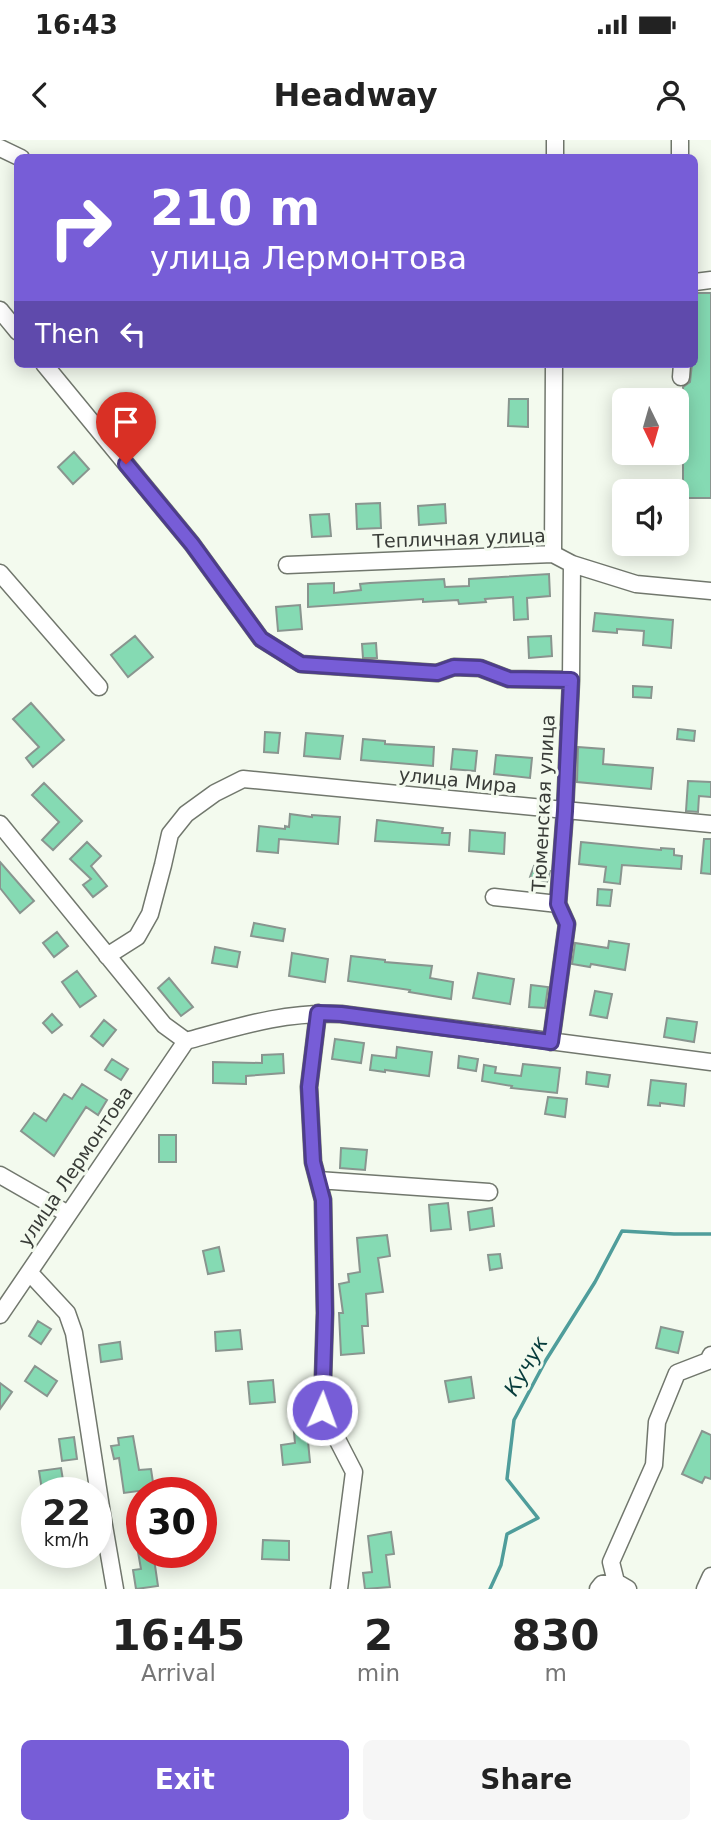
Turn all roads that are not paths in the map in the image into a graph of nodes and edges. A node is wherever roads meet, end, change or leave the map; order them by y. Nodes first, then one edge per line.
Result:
1 (0, 310) edge
2 (14, 327) edge
3 (47, 368) edge
4 (554, 368) edge
5 (553, 554) junction
6 (572, 564) junction
7 (287, 565) dead end
8 (0, 573) edge
9 (711, 592) edge
10 (571, 680) junction
11 (99, 687) dead end
12 (565, 811) junction
13 (0, 824) edge
14 (711, 824) edge
15 (494, 897) dead end
16 (558, 904) junction
17 (107, 956) junction
18 (318, 1013) junction
19 (186, 1041) junction
20 (551, 1042) junction
21 (711, 1062) edge
22 (0, 1175) edge
23 (318, 1180) junction
24 (489, 1192) dead end
25 (68, 1214) junction
26 (29, 1272) junction
27 (0, 1315) edge
28 (711, 1355) edge
29 (711, 1576) edge
30 (622, 1585) edge
31 (115, 1589) edge
32 (339, 1589) edge
33 (598, 1589) edge
34 (705, 1589) edge

1 - 2 street
3 - 10 street
4 - 5 street
5 - 6 street, Тепличная улица
5 - 7 street, Тепличная улица
6 - 9 street, Тепличная улица
6 - 10 street, Тюменская улица
8 - 11 street
10 - 12 street, Тюменская улица
12 - 14 street, улица Мира
12 - 16 street, Тюменская улица
12 - 17 street, улица Мира
13 - 17 street
15 - 16 street
16 - 20 street, Тюменская улица
17 - 19 street
18 - 19 street
18 - 20 street
18 - 23 street
19 - 25 street, улица Лермонтова
20 - 21 street
22 - 25 street
23 - 24 street
23 - 32 street
25 - 26 street, улица Лермонтова
26 - 27 street, улица Лермонтова
26 - 31 street
28 - 30 street
29 - 34 street
30 - 33 street

